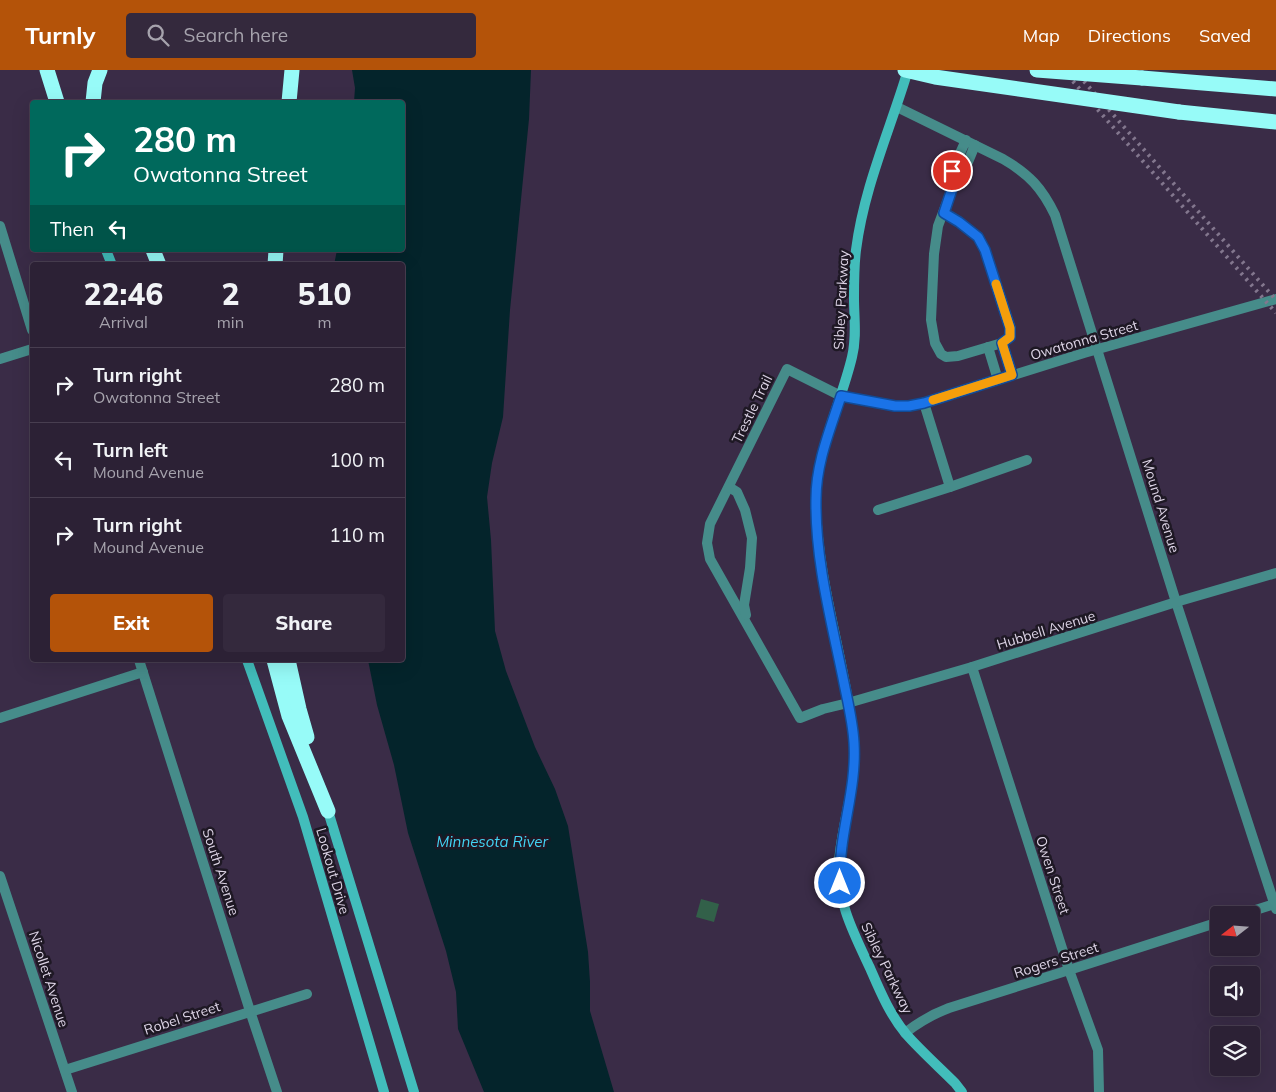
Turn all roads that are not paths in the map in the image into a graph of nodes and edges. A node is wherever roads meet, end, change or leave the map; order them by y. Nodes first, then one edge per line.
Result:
1 (46, 70) edge
2 (54, 70) edge
3 (100, 70) edge
4 (292, 70) edge
5 (906, 70) edge
6 (1037, 70) edge
7 (1276, 89) edge
8 (56, 100) edge
9 (62, 100) edge
10 (94, 100) edge
11 (289, 100) edge
12 (897, 107) junction
13 (1276, 122) edge
14 (971, 142) junction
15 (944, 213) junction
16 (0, 226) edge
17 (1276, 300) edge
18 (30, 324) edge
19 (1002, 343) junction
20 (988, 347) junction
21 (1097, 349) junction
22 (30, 350) edge
23 (0, 359) edge
24 (1012, 375) junction
25 (998, 380) junction
26 (841, 396) junction
27 (924, 403) junction
28 (1027, 460) dead end
29 (950, 487) junction
30 (728, 488) junction
31 (878, 510) dead end
32 (1276, 573) edge
33 (1176, 602) junction
34 (748, 624) junction
35 (140, 662) edge
36 (248, 662) edge
37 (275, 662) edge
38 (288, 662) edge
39 (972, 667) junction
40 (143, 672) junction
41 (848, 703) junction
42 (0, 718) edge
43 (800, 718) joint
44 (328, 811) junction
45 (0, 876) edge
46 (1275, 906) edge
47 (1260, 910) edge
48 (1210, 925) edge
49 (1069, 970) junction
50 (307, 994) dead end
51 (250, 1011) junction
52 (905, 1033) junction
53 (65, 1070) junction
54 (72, 1092) edge
55 (277, 1092) edge
56 (384, 1092) edge
57 (414, 1092) edge
58 (962, 1092) edge
59 (1099, 1092) edge

1 - 8 highway
2 - 9 highway
3 - 10 highway
4 - 11 highway
5 - 12 street, Sibley Parkway
5 - 13 highway, bridge
6 - 7 highway, bridge
12 - 14 street, Mound Avenue
12 - 26 street, Sibley Parkway
14 - 15 street
14 - 21 street, Mound Avenue
15 - 19 street
15 - 20 street
16 - 18 street
17 - 21 street, Owatonna Street
19 - 20 street
19 - 24 street
20 - 25 street
21 - 24 street, Owatonna Street
21 - 33 street, Mound Avenue
22 - 23 street
24 - 25 street, Owatonna Street
25 - 27 street, Owatonna Street
26 - 27 street, Owatonna Street
26 - 30 street, Trestle Trail
26 - 41 street, Sibley Parkway
27 - 29 street
28 - 29 street
29 - 31 street
30 - 34 street, Trestle Trail
30 - 34 street, Trestle Trail
32 - 33 street, Hubbell Avenue
33 - 39 street, Hubbell Avenue
33 - 46 street, Mound Avenue
34 - 43 street, Trestle Trail
35 - 40 street, South Avenue
36 - 56 street, Lookout Drive
37 - 44 highway
38 - 44 highway
39 - 41 street, Hubbell Avenue
39 - 49 street, Owen Street
40 - 42 street
40 - 51 street, South Avenue
41 - 43 street, Hubbell Avenue
41 - 52 street, Sibley Parkway
44 - 57 street, Lookout Drive
45 - 53 street, Nicollet Avenue
46 - 47 street
48 - 49 street, Rogers Street
49 - 52 street, Rogers Street
49 - 59 street, Owen Street
50 - 51 street, Robel Street
51 - 53 street, Robel Street
51 - 55 street, South Avenue
52 - 58 street, Sibley Parkway
53 - 54 street, Nicollet Avenue

